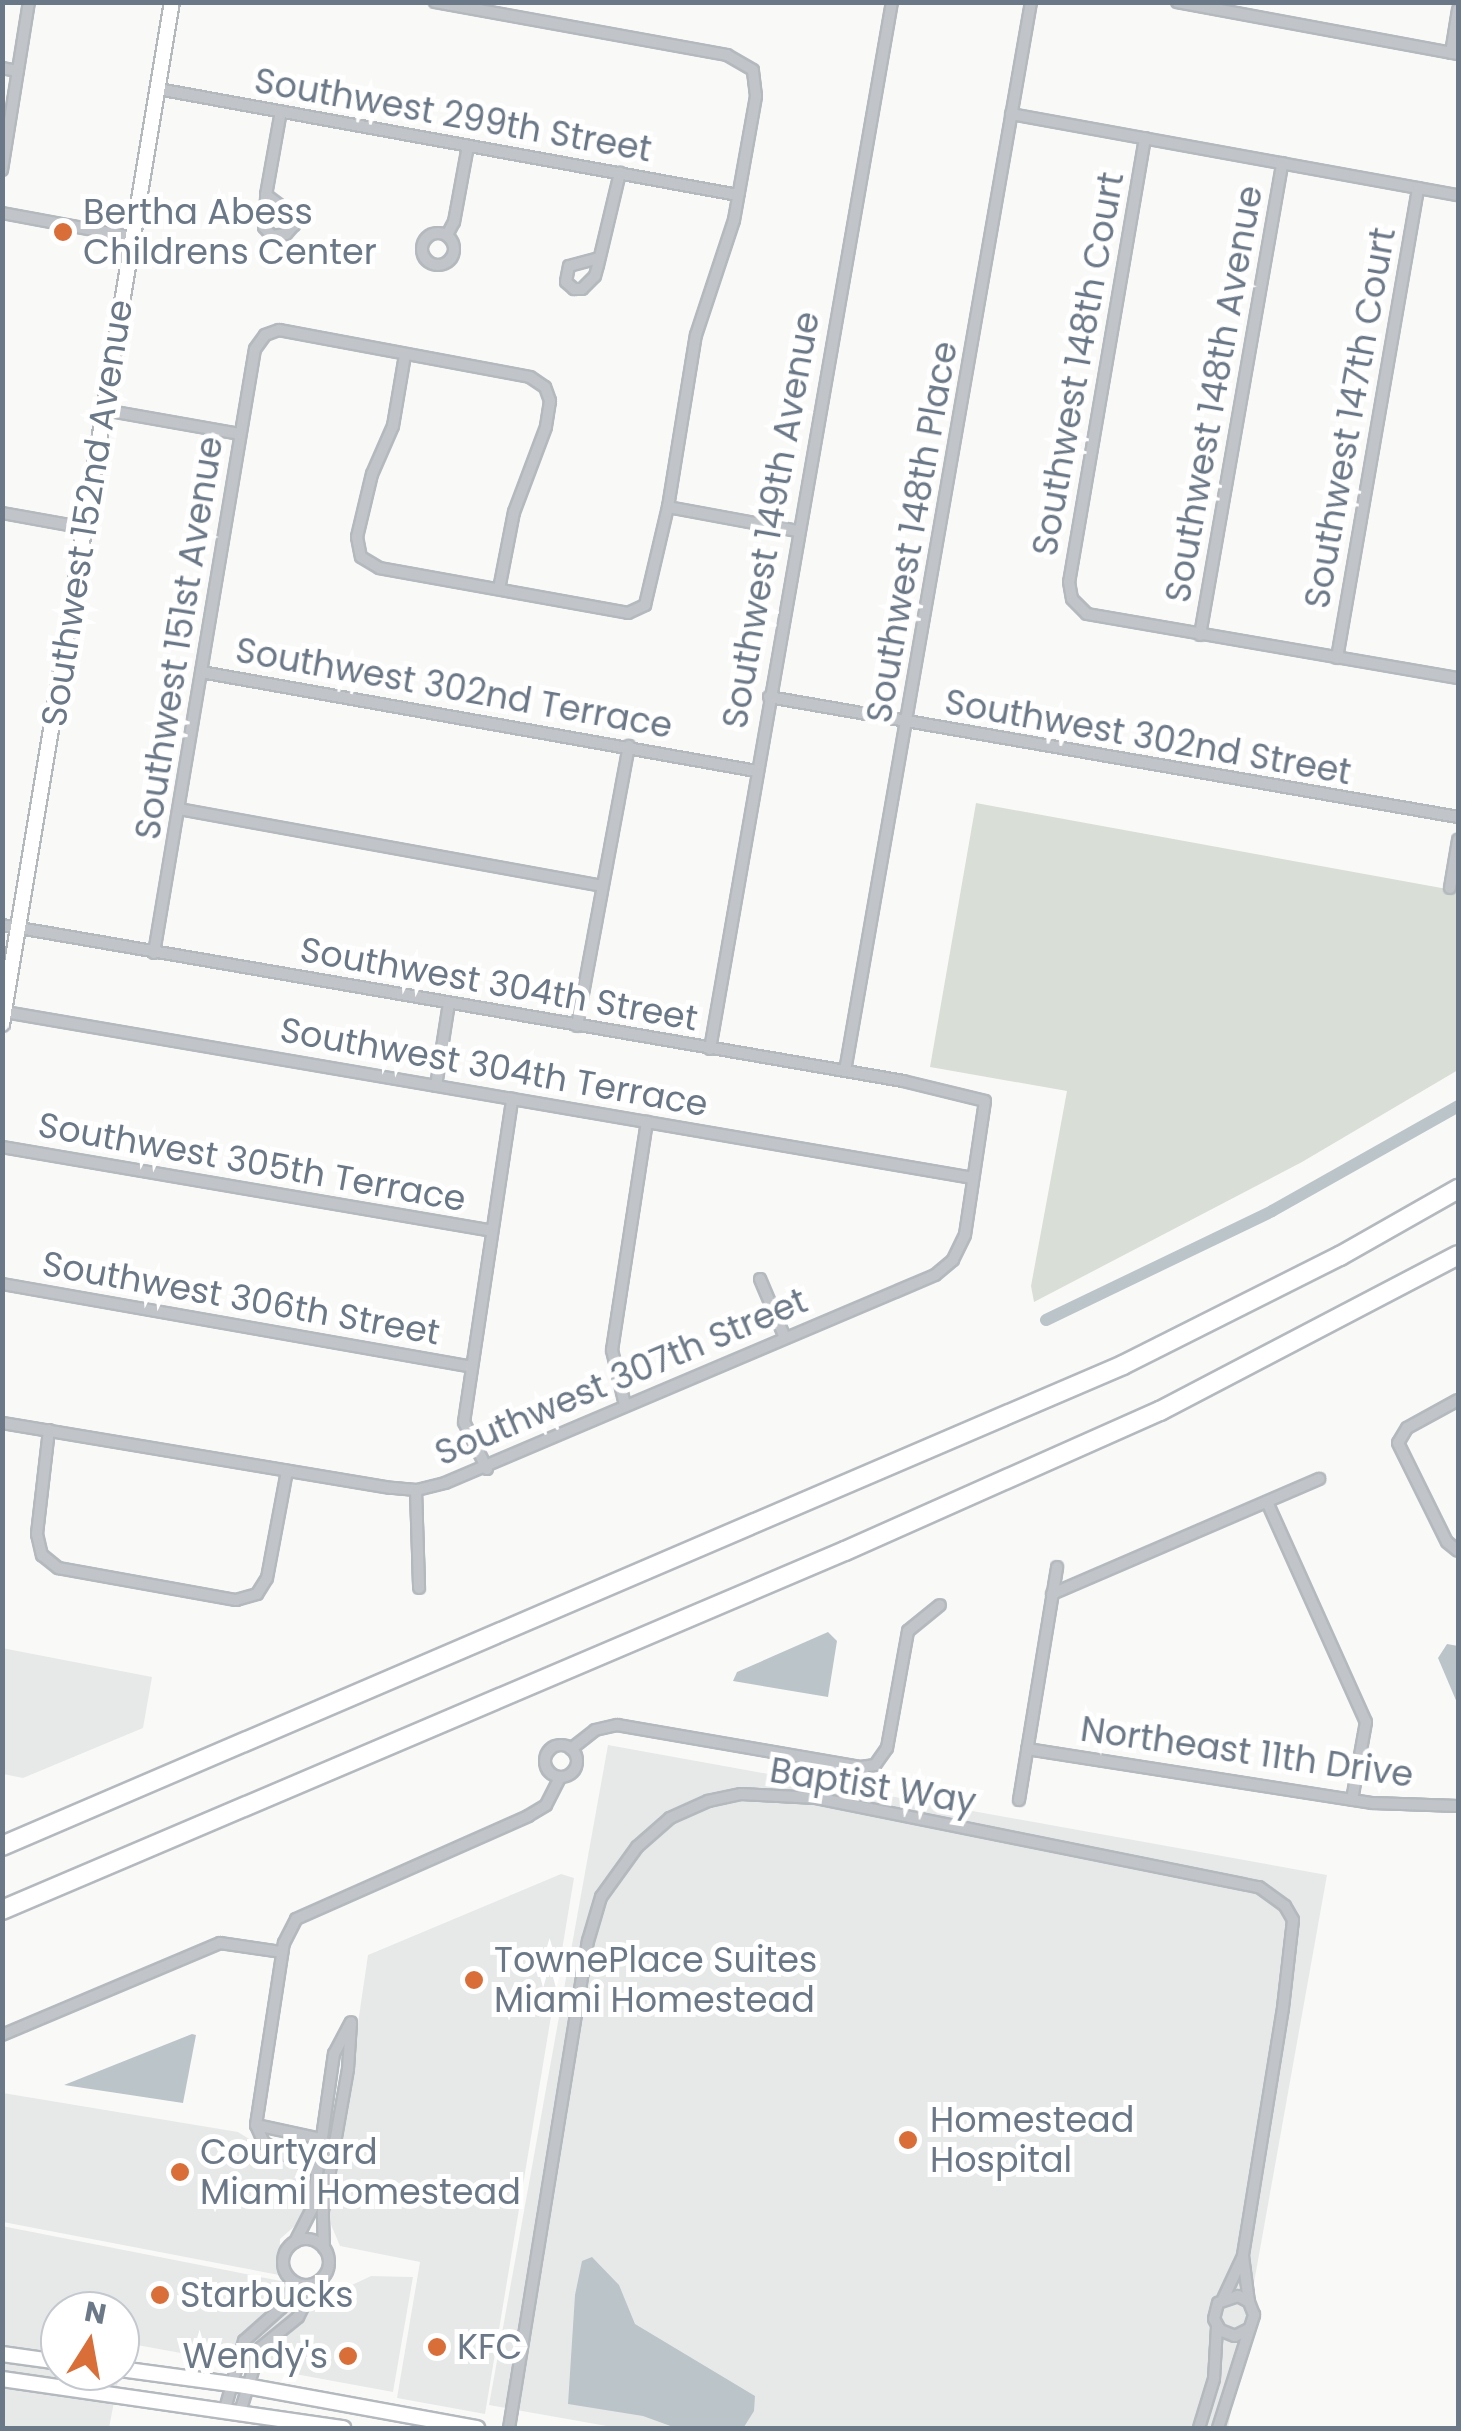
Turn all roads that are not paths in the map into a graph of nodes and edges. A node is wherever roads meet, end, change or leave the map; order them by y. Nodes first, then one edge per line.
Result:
1 (29, 2) edge
2 (172, 2) edge
3 (435, 2) edge
4 (526, 2) edge
5 (892, 2) edge
6 (1032, 2) edge
7 (1177, 2) edge
8 (1458, 10) edge
9 (523, 18) junction
10 (1455, 54) edge
11 (2, 68) edge
12 (18, 71) junction
13 (158, 89) junction
14 (280, 111) junction
15 (1011, 114) junction
16 (1145, 138) junction
17 (468, 146) junction
18 (1282, 163) junction
19 (2, 170) edge
20 (620, 172) junction
21 (1418, 188) junction
22 (266, 195) dead end
23 (1458, 195) edge
24 (738, 196) junction
25 (2, 213) edge
26 (447, 235) dead end
27 (132, 237) junction
28 (600, 258) dead end
29 (405, 354) junction
30 (104, 410) junction
31 (240, 434) junction
32 (668, 507) junction
33 (2, 513) edge
34 (85, 528) junction
35 (797, 531) junction
36 (499, 589) junction
37 (1200, 635) junction
38 (1337, 658) junction
39 (201, 672) junction
40 (1458, 678) edge
41 (769, 698) junction
42 (906, 723) junction
43 (629, 746) junction
44 (756, 770) junction
45 (179, 809) junction
46 (1458, 818) edge
47 (1458, 840) edge
48 (601, 886) junction
49 (1450, 888) dead end
50 (2, 925) edge
51 (19, 928) junction
52 (154, 953) junction
53 (449, 1003) junction
54 (4, 1018) edge
55 (577, 1026) junction
56 (710, 1048) junction
57 (845, 1072) junction
58 (436, 1086) junction
59 (512, 1098) junction
60 (647, 1122) junction
61 (2, 1147) edge
62 (973, 1178) junction
63 (1458, 1190) edge
64 (492, 1231) junction
65 (1458, 1255) edge
66 (760, 1278) dead end
67 (2, 1284) edge
68 (785, 1338) junction
69 (469, 1366) junction
70 (1458, 1400) edge
71 (625, 1405) junction
72 (2, 1422) edge
73 (49, 1430) junction
74 (487, 1469) junction
75 (287, 1471) junction
76 (1319, 1480) dead end
77 (416, 1490) junction
78 (1268, 1502) junction
79 (1458, 1551) edge
80 (1057, 1567) dead end
81 (419, 1588) dead end
82 (1052, 1594) junction
83 (940, 1606) dead end
84 (571, 1749) junction
85 (1027, 1749) junction
86 (560, 1778) junction
87 (1019, 1800) dead end
88 (1352, 1800) junction
89 (1458, 1806) edge
90 (2, 1846) edge
91 (2, 1910) edge
92 (282, 1952) junction
93 (2, 2034) edge
94 (256, 2125) junction
95 (287, 2133) junction
96 (321, 2139) junction
97 (276, 2150) junction
98 (332, 2162) junction
99 (317, 2170) junction
100 (295, 2242) junction
101 (324, 2248) junction
102 (1243, 2256) junction
103 (296, 2283) junction
104 (314, 2284) junction
105 (1223, 2299) junction
106 (1249, 2302) junction
107 (1217, 2326) junction
108 (1249, 2330) junction
109 (2, 2354) edge
110 (40, 2359) edge
111 (140, 2372) edge
112 (2, 2379) edge
113 (238, 2385) junction
114 (232, 2411) junction
115 (344, 2428) edge
116 (477, 2428) edge
117 (509, 2428) edge
118 (1199, 2428) edge
119 (1218, 2428) edge

1 - 12 street
2 - 13 street, Southwest 152nd Avenue
3 - 9 street
4 - 9 street
5 - 35 street, Southwest 149th Avenue
6 - 15 street, Southwest 148th Place
7 - 10 street
8 - 10 street
9 - 24 street
11 - 12 street
12 - 19 street
13 - 14 street, Southwest 299th Street
13 - 27 street, Southwest 152nd Avenue
14 - 17 street, Southwest 299th Street
14 - 22 street
15 - 16 street
15 - 42 street, Southwest 148th Place
16 - 18 street
16 - 37 street, Southwest 148th Court
17 - 20 street, Southwest 299th Street
17 - 26 street
18 - 21 street
18 - 37 street, Southwest 148th Avenue
20 - 24 street, Southwest 299th Street
20 - 28 street
21 - 23 street
21 - 38 street, Southwest 147th Court
24 - 32 street
25 - 27 street
27 - 30 street, Southwest 152nd Avenue
29 - 31 street, Southwest 151st Avenue
29 - 36 street
29 - 36 street
30 - 31 street
30 - 34 street, Southwest 152nd Avenue
31 - 39 street, Southwest 151st Avenue
32 - 35 street
32 - 36 street
33 - 34 street
34 - 51 street, Southwest 152nd Avenue
35 - 41 street, Southwest 149th Avenue
37 - 38 street
38 - 40 street
39 - 43 street, Southwest 302nd Terrace
39 - 45 street, Southwest 151st Avenue
41 - 42 street, Southwest 302nd Street
41 - 44 street, Southwest 149th Avenue
42 - 46 street, Southwest 302nd Street
42 - 57 street, Southwest 148th Place
43 - 44 street, Southwest 302nd Terrace
43 - 48 street
44 - 56 street, Southwest 149th Avenue
45 - 48 street
45 - 52 street, Southwest 151st Avenue
47 - 49 street
48 - 55 street
50 - 51 street, Southwest 304th Street
51 - 52 street, Southwest 304th Street
51 - 54 street, Southwest 152nd Avenue
52 - 53 street, Southwest 304th Street
53 - 55 street, Southwest 304th Street
53 - 58 street
54 - 58 street, Southwest 304th Terrace
55 - 56 street, Southwest 304th Street
56 - 57 street, Southwest 304th Street
57 - 62 street, Southwest 304th Street
58 - 59 street, Southwest 304th Terrace
59 - 60 street, Southwest 304th Terrace
59 - 64 street
60 - 62 street, Southwest 304th Terrace
60 - 71 street
61 - 64 street, Southwest 305th Terrace
62 - 68 street, Southwest 307th Street
63 - 90 highway
64 - 69 street
65 - 91 highway
66 - 68 street
67 - 69 street, Southwest 306th Street
68 - 71 street, Southwest 307th Street
69 - 74 street
70 - 79 street
71 - 74 street, Southwest 307th Street
72 - 73 street, Southwest 307th Street
73 - 75 street, Southwest 307th Street
73 - 75 street
74 - 77 street, Southwest 307th Street
75 - 77 street, Southwest 307th Street
76 - 78 street
77 - 81 street
78 - 82 street
78 - 88 street
80 - 82 street
82 - 85 street
83 - 84 street
84 - 86 street
84 - 86 street
85 - 87 street
85 - 88 street, Northeast 11th Drive
86 - 92 street
88 - 89 street, Northeast 11th Drive
92 - 93 street
92 - 94 street
94 - 95 street
94 - 97 street
95 - 96 street
95 - 97 street
96 - 98 street
96 - 98 street
96 - 99 street
97 - 99 street
98 - 101 street
99 - 100 street
100 - 101 street
100 - 103 street
101 - 104 street
102 - 105 street
102 - 106 street
102 - 117 street, Baptist Way
103 - 104 street
103 - 113 street
104 - 113 street
105 - 106 street
105 - 107 street
106 - 108 street
107 - 108 street
107 - 118 street
108 - 119 street
109 - 110 street
111 - 113 street
112 - 114 street
113 - 114 street
113 - 116 street
114 - 115 street

